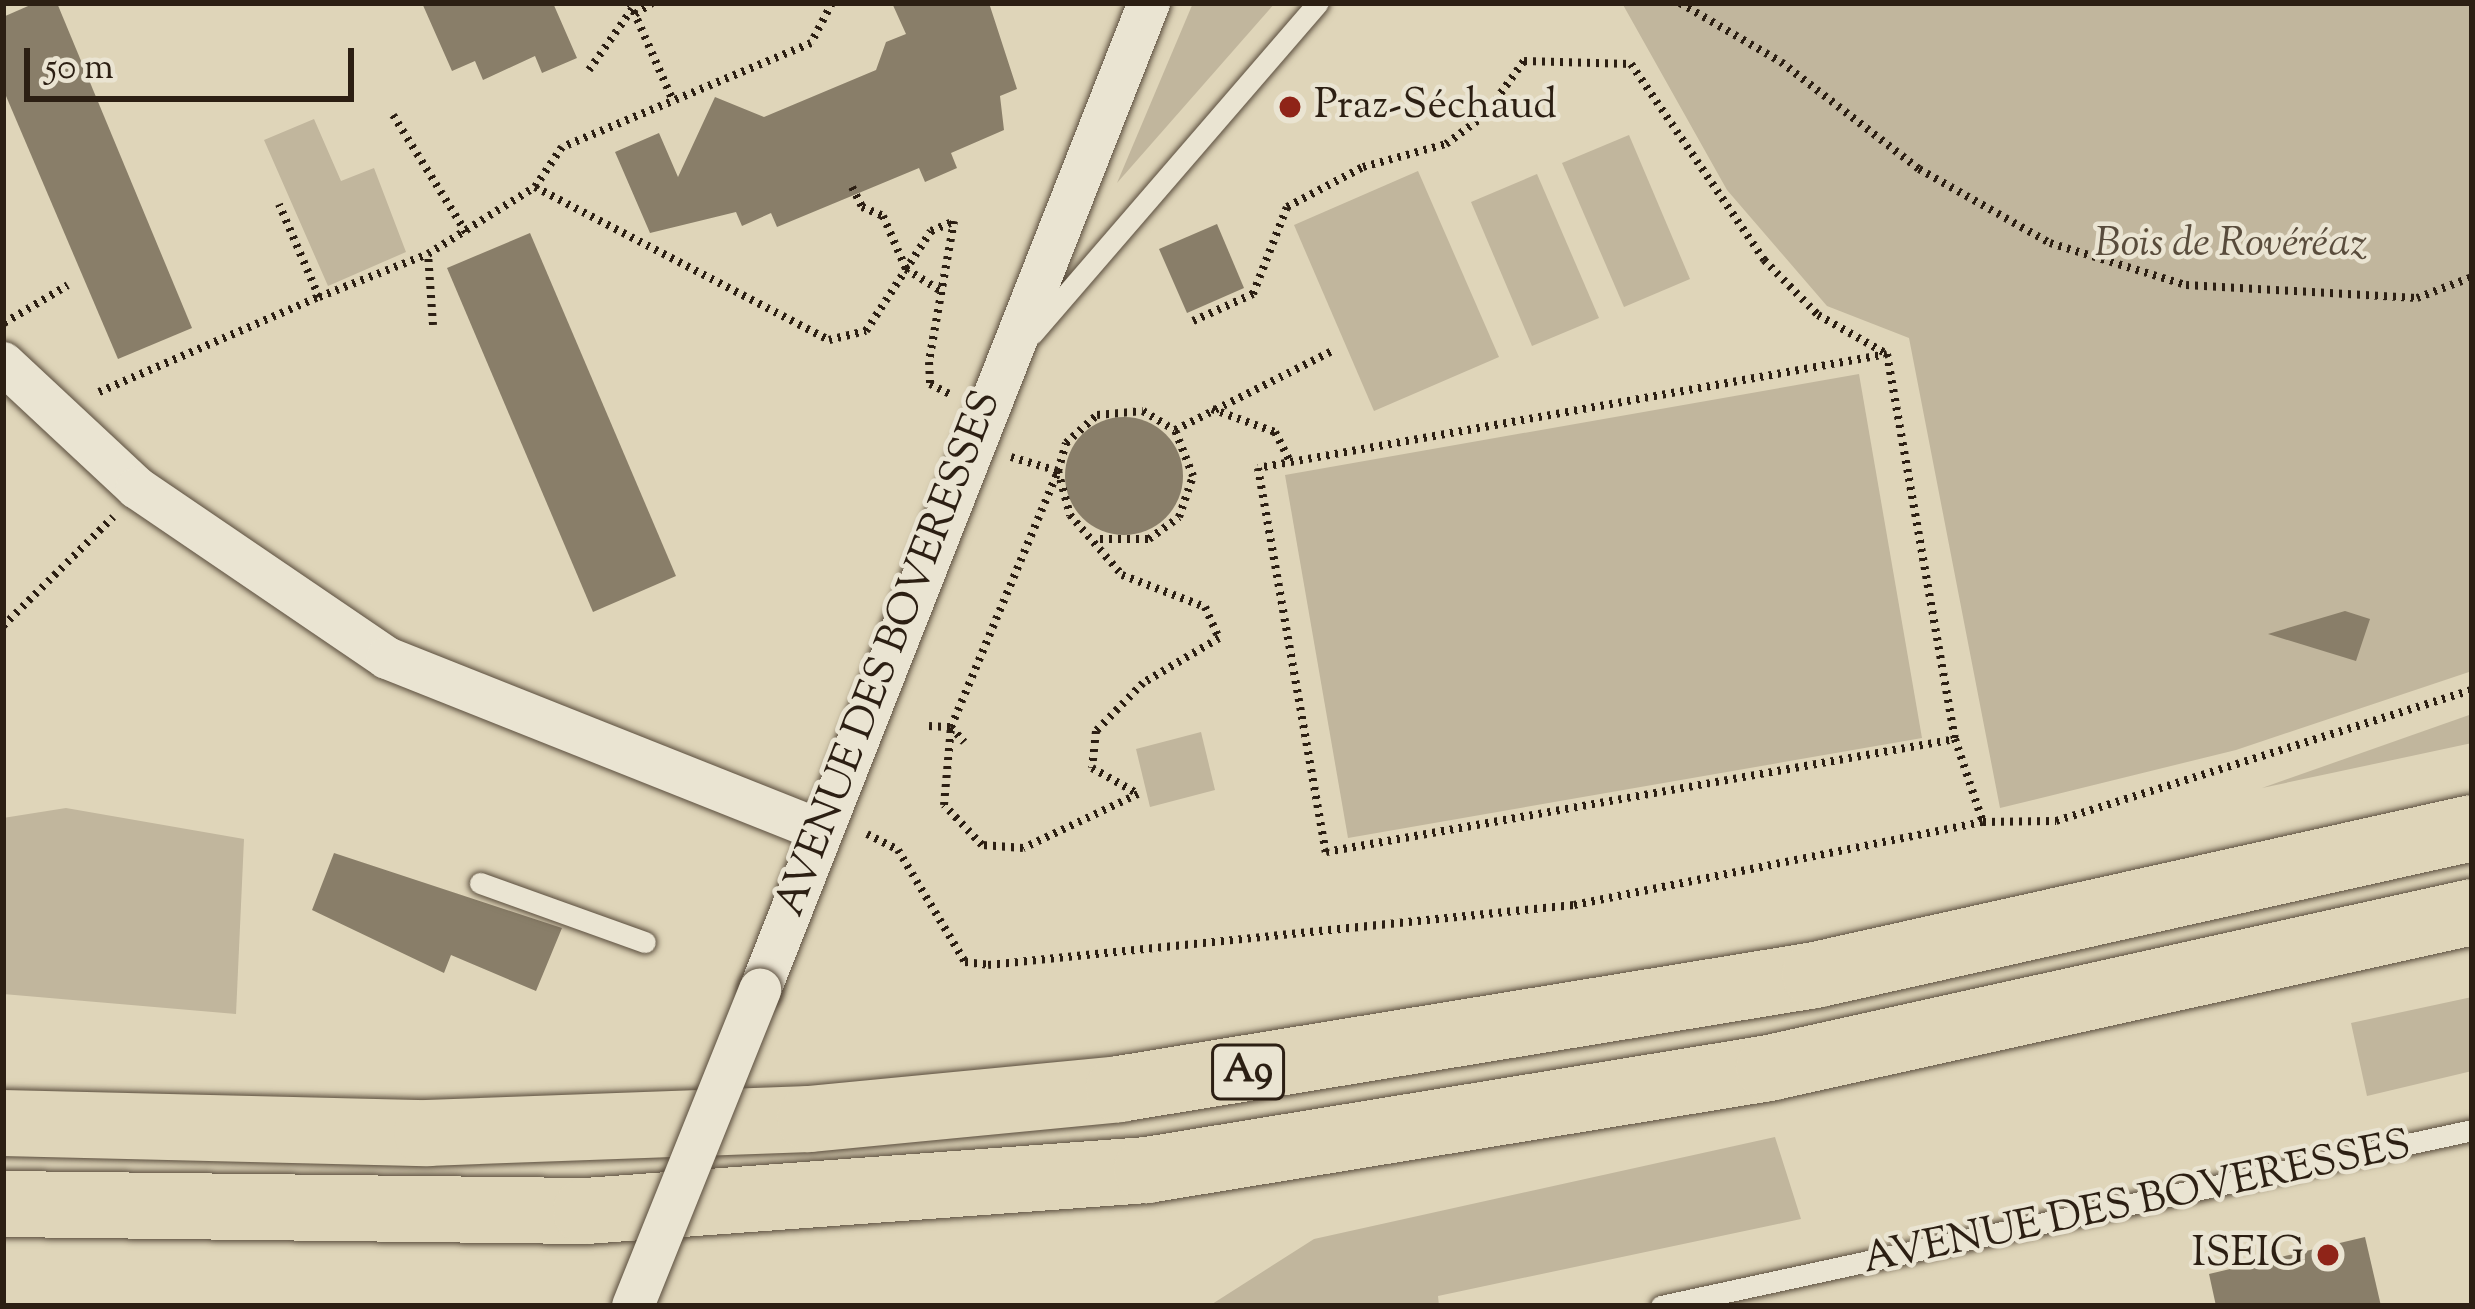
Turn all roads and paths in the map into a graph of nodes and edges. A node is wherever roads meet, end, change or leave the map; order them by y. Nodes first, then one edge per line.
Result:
1 (652, 3) edge
2 (832, 3) edge
3 (1149, 3) edge
4 (1318, 3) edge
5 (1680, 3) edge
6 (633, 8) edge
7 (589, 70) dead end
8 (673, 101) junction
9 (393, 115) dead end
10 (535, 187) junction
11 (852, 187) dead end
12 (279, 204) dead end
13 (467, 234) junction
14 (428, 254) junction
15 (906, 269) junction
16 (2472, 277) edge
17 (68, 284) dead end
18 (941, 290) junction
19 (319, 297) junction
20 (1192, 320) dead end
21 (3, 324) edge
22 (433, 325) dead end
23 (1334, 350) dead end
24 (1887, 354) junction
25 (3, 363) edge
26 (1000, 370) junction
27 (99, 392) dead end
28 (957, 398) dead end
29 (1211, 408) junction
30 (1175, 430) junction
31 (1006, 455) dead end
32 (1290, 461) junction
33 (1058, 470) junction
34 (137, 488) junction
35 (1099, 538) junction
36 (3, 626) edge
37 (2472, 690) edge
38 (929, 727) dead end
39 (951, 727) junction
40 (1955, 739) junction
41 (964, 742) dead end
42 (825, 822) junction
43 (1983, 822) junction
44 (2472, 828) edge
45 (480, 883) dead end
46 (2472, 912) edge
47 (645, 942) dead end
48 (3, 1123) edge
49 (2472, 1130) edge
50 (3, 1204) edge
51 (633, 1306) edge
52 (1661, 1306) edge

1 - 6 path
2 - 8 path
3 - 26 street, AVENUE DES BOVERESSES
4 - 26 lane
5 - 16 path
6 - 7 path
6 - 8 path
8 - 10 path
9 - 13 path
10 - 13 path
10 - 15 path
11 - 15 path
12 - 19 path
13 - 14 path
14 - 19 path
14 - 22 path
15 - 18 path
15 - 18 path
17 - 21 path
18 - 28 path
19 - 27 path
20 - 24 path
23 - 29 path
24 - 32 path
24 - 40 path
25 - 34 street
26 - 42 street, AVENUE DES BOVERESSES
29 - 30 path
29 - 32 path
30 - 33 path
30 - 35 path
31 - 33 path
32 - 40 path
33 - 35 path
33 - 39 path
34 - 36 path
34 - 42 street
35 - 39 path
37 - 43 path
38 - 39 path
39 - 41 path
40 - 43 path
42 - 43 path
42 - 51 street, AVENUE DES BOVERESSES, bridge
44 - 48 highway, A9
45 - 47 lane
46 - 50 highway, A9
49 - 52 lane, AVENUE DES BOVERESSES

